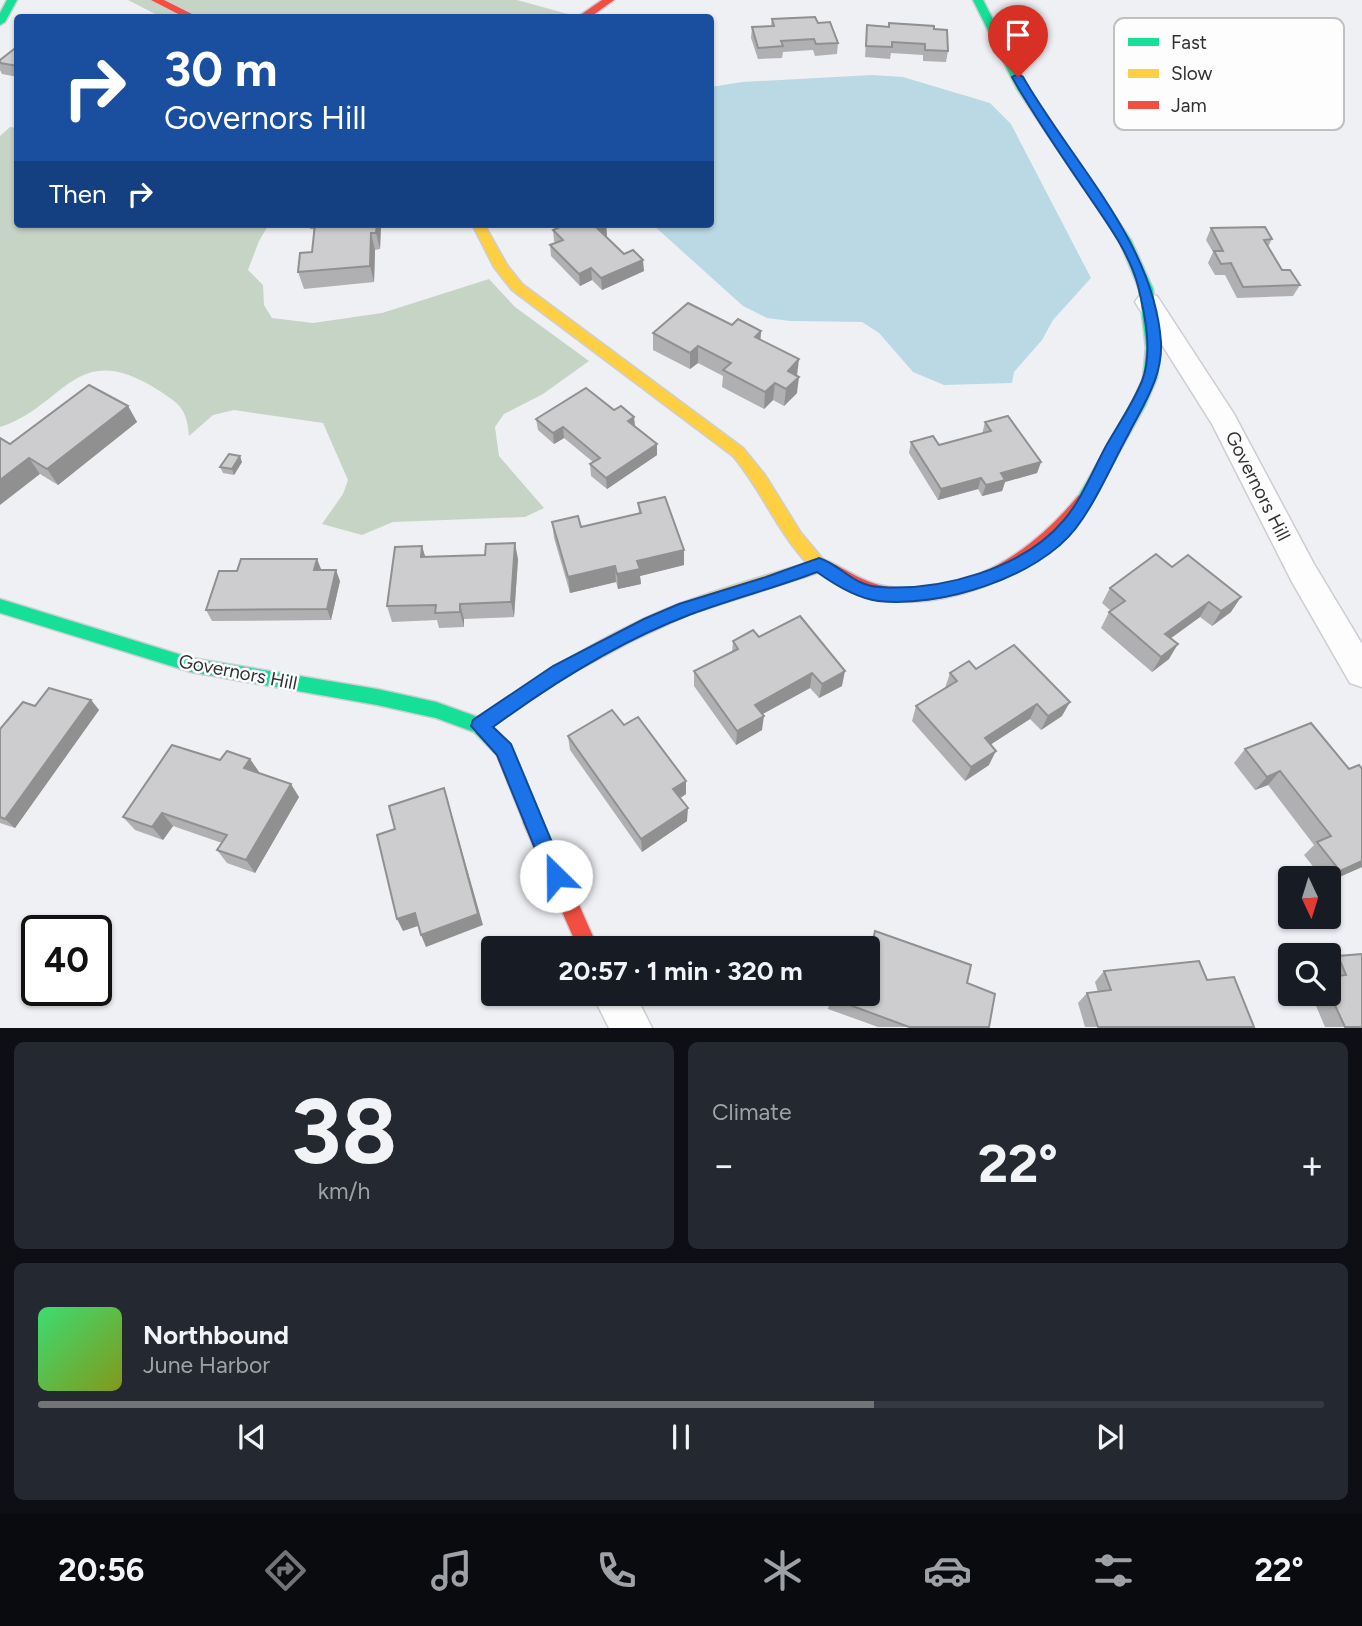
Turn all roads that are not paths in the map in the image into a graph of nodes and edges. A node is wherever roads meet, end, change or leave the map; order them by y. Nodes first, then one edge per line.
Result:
1 (12, 0) edge
2 (156, 0) edge
3 (609, 0) edge
4 (978, 0) edge
5 (186, 14) edge
6 (587, 14) edge
7 (0, 22) edge
8 (480, 228) edge
9 (1148, 302) junction
10 (819, 564) junction
11 (0, 606) edge
12 (1362, 673) edge
13 (480, 726) junction
14 (582, 936) edge
15 (619, 1006) edge
16 (632, 1027) edge

1 - 7 street
2 - 5 street
3 - 6 street
4 - 9 street, Governors Hill
8 - 10 street, Governors Hill
9 - 10 street, Governors Hill
9 - 12 street, Governors Hill
10 - 13 street
11 - 13 street, Governors Hill
13 - 14 street, Governors Hill
15 - 16 street

